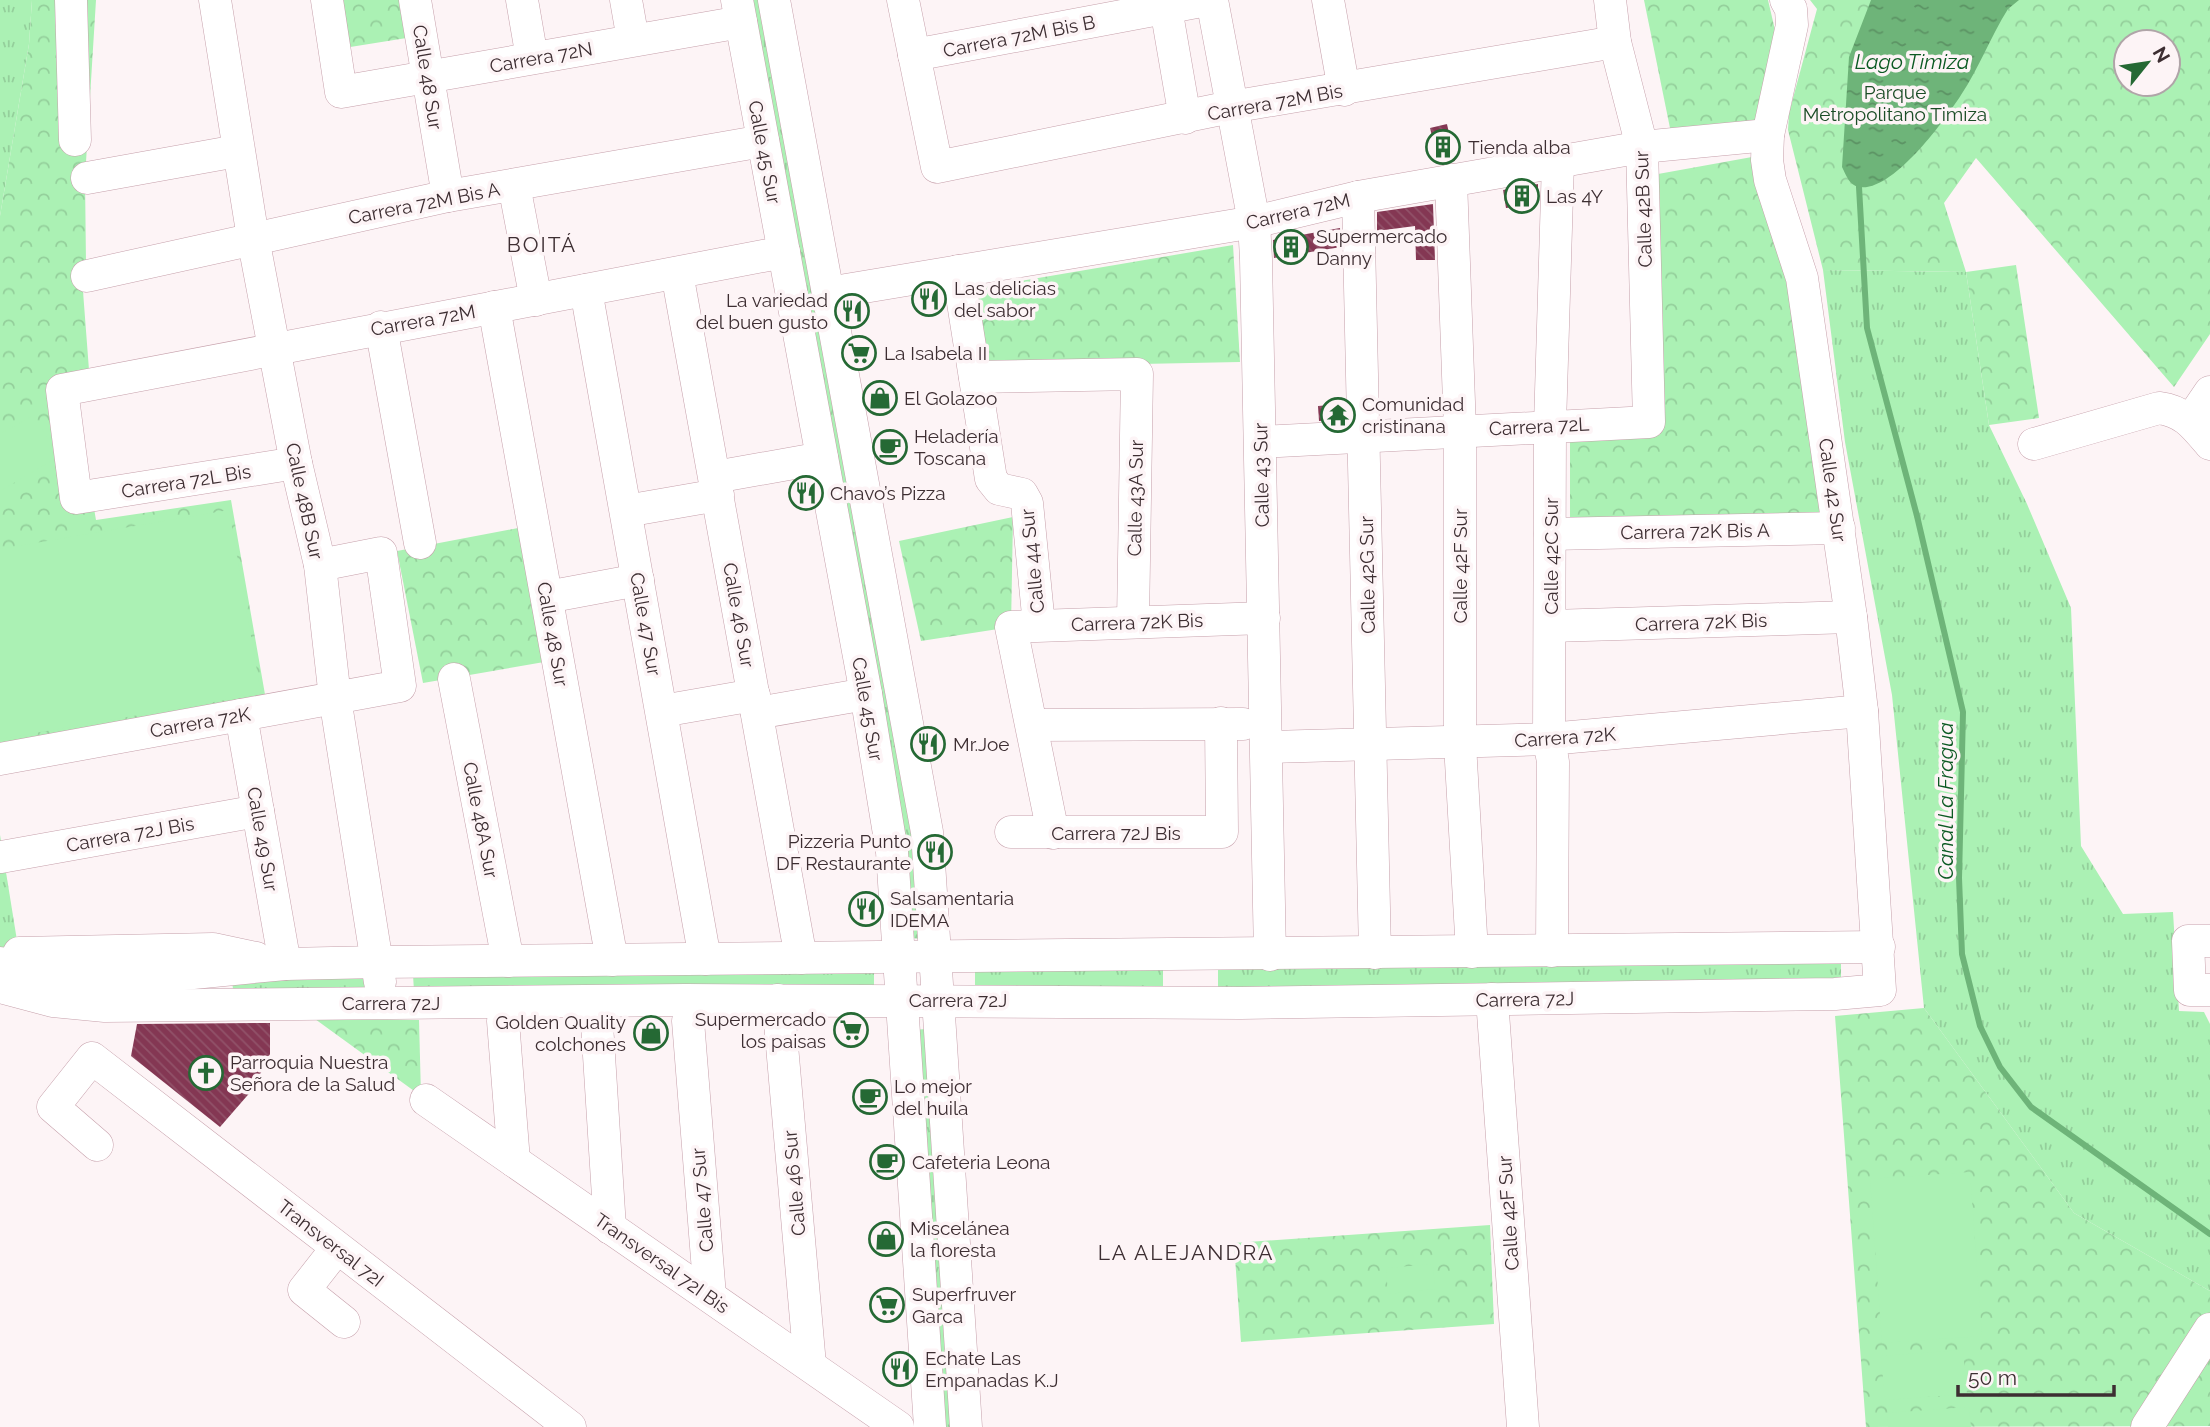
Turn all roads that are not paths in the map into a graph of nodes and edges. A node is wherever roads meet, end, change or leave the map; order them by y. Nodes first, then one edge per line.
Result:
1 (71, 0) edge
2 (215, 0) edge
3 (327, 0) edge
4 (415, 0) edge
5 (522, 0) edge
6 (626, 0) edge
7 (774, 0) edge
8 (903, 0) edge
9 (1207, 0) edge
10 (1212, 0) edge
11 (1328, 0) edge
12 (1610, 0) edge
13 (1786, 0) edge
14 (1166, 8) junction
15 (739, 11) edge
16 (634, 40) junction
17 (1615, 43) junction
18 (914, 55) junction
19 (532, 58) junction
20 (428, 76) junction
21 (1344, 90) junction
22 (1231, 107) junction
23 (1185, 118) junction
24 (1768, 135) junction
25 (75, 140) dead end
26 (763, 141) junction
27 (1642, 147) junction
28 (237, 151) junction
29 (1558, 162) junction
30 (87, 178) dead end
31 (1451, 180) junction
32 (514, 185) junction
33 (447, 196) junction
34 (1358, 197) junction
35 (1254, 222) junction
36 (253, 238) junction
37 (784, 252) junction
38 (958, 271) junction
39 (677, 272) junction
40 (87, 276) dead end
41 (586, 290) junction
42 (828, 293) junction
43 (536, 300) junction
44 (494, 307) junction
45 (380, 327) junction
46 (276, 349) junction
47 (975, 377) junction
48 (2210, 392) edge
49 (1649, 422) joint
50 (1550, 425) junction
51 (2204, 428) edge
52 (1460, 430) junction
53 (1365, 436) junction
54 (1261, 442) junction
55 (2034, 444) dead end
56 (822, 458) junction
57 (296, 463) junction
58 (716, 486) junction
59 (76, 498) joint
60 (626, 511) junction
61 (1839, 528) junction
62 (1550, 534) junction
63 (420, 542) dead end
64 (320, 565) junction
65 (638, 580) junction
66 (547, 597) junction
67 (1851, 617) junction
68 (1264, 618) junction
69 (1133, 622) junction
70 (1025, 626) junction
71 (1551, 626) junction
72 (454, 679) dead end
73 (866, 694) junction
74 (335, 698) junction
75 (755, 704) junction
76 (662, 711) junction
77 (1862, 711) junction
78 (241, 715) junction
79 (1222, 723) junction
80 (1032, 725) junction
81 (1266, 736) junction
82 (1549, 739) junction
83 (1461, 744) junction
84 (1370, 745) junction
85 (0, 759) edge
86 (258, 811) junction
87 (1011, 832) dead end
88 (1053, 833) junction
89 (1, 857) edge
90 (2210, 941) edge
91 (1879, 947) junction
92 (1552, 951) junction
93 (1472, 952) junction
94 (1375, 953) junction
95 (1269, 955) junction
96 (1187, 956) junction
97 (900, 957) junction
98 (934, 957) junction
99 (801, 958) junction
100 (705, 959) junction
101 (612, 960) junction
102 (508, 961) junction
103 (378, 962) junction
104 (277, 965) junction
105 (23, 972) edge
106 (0, 987) edge
107 (1880, 990) joint
108 (2210, 990) edge
109 (1492, 999) junction
110 (778, 1000) junction
111 (902, 1000) junction
112 (936, 1000) junction
113 (383, 1003) junction
114 (1186, 1003) junction
115 (503, 1021) dead end
116 (688, 1021) dead end
117 (597, 1024) dead end
118 (426, 1100) dead end
119 (97, 1145) dead end
120 (514, 1161) junction
121 (610, 1228) junction
122 (337, 1248) junction
123 (710, 1297) junction
124 (344, 1322) dead end
125 (2210, 1329) edge
126 (810, 1365) junction
127 (570, 1427) edge
128 (898, 1427) edge
129 (930, 1427) edge
130 (966, 1427) edge
131 (1523, 1427) edge
132 (2147, 1427) edge

1 - 25 street
2 - 28 street, Calle 48B Sur
3 - 20 street, Carrera 72N
4 - 20 street, Calle 48 Sur
5 - 19 street
6 - 16 street
7 - 42 street, Calle 45 Sur
8 - 18 street
9 - 14 street, Carrera 72M Bis B
10 - 22 street, Calle 43 Sur
11 - 21 street
12 - 17 street, Calle 42B Sur
13 - 24 street, Calle 42 Sur
14 - 18 street, Carrera 72M Bis B
14 - 23 street
15 - 16 street, Carrera 72N
15 - 26 street, Calle 45 Sur
16 - 19 street, Carrera 72N
17 - 21 street, Carrera 72M Bis
17 - 27 street, Calle 42B Sur
18 - 23 street, Carrera 72M Bis
19 - 20 street, Carrera 72N
20 - 33 street, Calle 48 Sur
21 - 22 street, Carrera 72M Bis
22 - 23 street, Carrera 72M Bis
22 - 35 street, Calle 43 Sur
24 - 27 street, Carrera 72M
24 - 61 street, Calle 42 Sur
26 - 32 street, Carrera 72M Bis A
26 - 37 street, Calle 45 Sur
27 - 29 street, Carrera 72M
27 - 49 street, Calle 42B Sur
28 - 30 street
28 - 36 street, Calle 48B Sur
29 - 31 street, Carrera 72M
29 - 50 street, Calle 42C Sur
31 - 34 street, Carrera 72M
31 - 52 street, Calle 42F Sur
32 - 33 street, Carrera 72M Bis A
32 - 43 street
33 - 36 street, Carrera 72M Bis A
34 - 35 street, Carrera 72M
34 - 53 street, Calle 42G Sur
35 - 38 street, Carrera 72M
35 - 54 street, Calle 43 Sur
36 - 40 street, Carrera 72M Bis A
36 - 46 street, Calle 48B Sur
37 - 39 street, Carrera 72M
37 - 56 street, Calle 45 Sur
38 - 42 street, Carrera 72M
38 - 47 street, Calle 44 Sur
39 - 41 street, Carrera 72M
39 - 58 street, Calle 46 Sur
41 - 43 street, Carrera 72M
41 - 60 street, Calle 47 Sur
42 - 98 street, Calle 45 Sur
43 - 44 street, Carrera 72M
44 - 45 street, Carrera 72M
44 - 66 street, Calle 48 Sur
45 - 46 street, Carrera 72M
45 - 63 street
46 - 57 street, Calle 48B Sur
46 - 59 street, Carrera 72M
47 - 69 street, Calle 43A Sur
47 - 70 street, Calle 44 Sur
48 - 51 street
49 - 50 street, Carrera 72L
50 - 52 street, Carrera 72L
50 - 62 street, Calle 42C Sur
51 - 55 street
52 - 53 street, Carrera 72L
52 - 83 street, Calle 42F Sur
53 - 54 street, Carrera 72L
53 - 84 street, Calle 42G Sur
54 - 68 street, Calle 43 Sur
56 - 58 street
56 - 73 street, Calle 45 Sur
57 - 59 street, Carrera 72L Bis
57 - 64 street, Calle 48B Sur
58 - 60 street
58 - 75 street, Calle 46 Sur
60 - 65 street, Calle 47 Sur
61 - 62 street, Carrera 72K Bis A
61 - 67 street, Calle 42 Sur
62 - 71 street, Calle 42C Sur
64 - 74 street, Calle 48B Sur
64 - 74 street, Carrera 72K
65 - 66 street
65 - 76 street, Calle 47 Sur
66 - 101 street, Calle 48 Sur
67 - 71 street, Carrera 72K Bis
67 - 77 street, Calle 42 Sur
68 - 69 street, Carrera 72K Bis
68 - 81 street, Calle 43 Sur
69 - 70 street, Carrera 72K Bis
70 - 80 street, Calle 44 Sur
71 - 82 street, Calle 42C Sur
72 - 102 street, Calle 48A Sur
73 - 75 street
73 - 97 street, Calle 45 Sur
74 - 78 street, Carrera 72K
74 - 103 street, Calle 48B Sur
75 - 76 street
75 - 99 street, Calle 46 Sur
76 - 100 street, Calle 47 Sur
77 - 82 street, Carrera 72K
77 - 91 street, Calle 42 Sur
78 - 85 street, Carrera 72K
78 - 86 street, Calle 49 Sur
79 - 80 street, Carrera 72K
79 - 81 street, Carrera 72K
79 - 88 street, Carrera 72J Bis
80 - 88 street, Calle 44 Sur
81 - 84 street, Carrera 72K
81 - 95 street, Calle 43 Sur
82 - 83 street, Carrera 72K
82 - 92 street, Calle 42C Sur
83 - 84 street, Carrera 72K
83 - 93 street, Calle 42F Sur
84 - 94 street, Calle 42G Sur
86 - 89 street, Carrera 72J Bis
86 - 104 street, Calle 49 Sur
87 - 88 street, Carrera 72J Bis
90 - 108 street
91 - 92 street
91 - 107 street, Calle 42 Sur
92 - 93 street
93 - 94 street
94 - 95 street
95 - 96 street
96 - 98 street
96 - 114 street
97 - 98 street
97 - 99 street
97 - 111 street, Calle 45 Sur
98 - 112 street, Calle 45 Sur
99 - 100 street
100 - 101 street
101 - 102 street
102 - 103 street
103 - 104 street
103 - 113 street, Calle 48B Sur
104 - 105 street
105 - 106 street
105 - 113 street, Carrera 72J
107 - 109 street, Carrera 72J
109 - 114 street, Carrera 72J
109 - 131 street, Calle 42F Sur
110 - 111 street, Carrera 72J
110 - 113 street, Carrera 72J
110 - 126 street, Calle 46 Sur
111 - 112 street, Carrera 72J
111 - 129 street, Calle 45 Sur
112 - 114 street, Carrera 72J
112 - 130 street, Calle 45 Sur
115 - 120 street
116 - 123 street, Calle 47 Sur
117 - 121 street
118 - 120 street, Transversal 72I Bis
119 - 122 street, Transversal 72I
120 - 121 street, Transversal 72I Bis
121 - 123 street, Transversal 72I Bis
122 - 124 street
122 - 127 street, Transversal 72I
123 - 126 street, Transversal 72I Bis
125 - 132 street
126 - 128 street, Transversal 72I Bis

